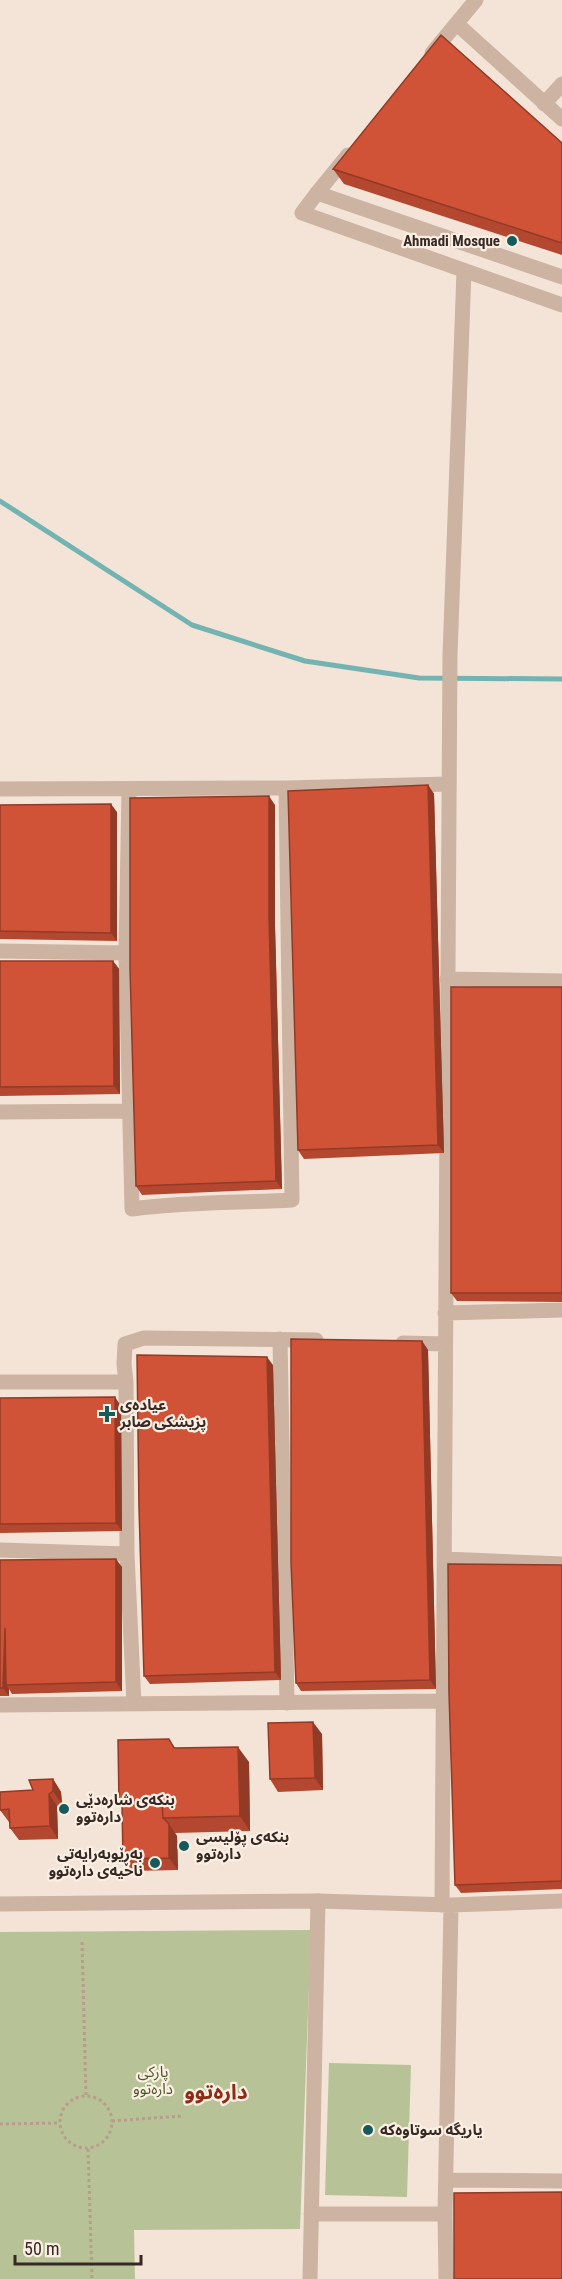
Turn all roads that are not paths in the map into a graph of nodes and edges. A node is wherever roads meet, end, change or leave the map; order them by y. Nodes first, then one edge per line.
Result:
1 (476, 0) edge
2 (457, 24) junction
3 (420, 68) edge
4 (562, 84) edge
5 (544, 104) junction
6 (562, 119) edge
7 (361, 139) edge
8 (317, 193) junction
9 (465, 244) junction
10 (464, 271) junction
11 (562, 278) edge
12 (562, 305) edge
13 (448, 784) junction
14 (286, 788) junction
15 (0, 789) edge
16 (129, 790) junction
17 (0, 951) edge
18 (126, 953) junction
19 (447, 979) junction
20 (562, 981) edge
21 (129, 1111) junction
22 (0, 1112) edge
23 (562, 1310) edge
24 (445, 1313) junction
25 (280, 1339) junction
26 (327, 1340) edge
27 (386, 1342) edge
28 (445, 1344) junction
29 (0, 1382) edge
30 (126, 1382) junction
31 (0, 1550) edge
32 (128, 1554) junction
33 (444, 1559) junction
34 (562, 1564) edge
35 (443, 1701) junction
36 (287, 1703) junction
37 (134, 1704) junction
38 (0, 1705) edge
39 (318, 1900) junction
40 (562, 1901) edge
41 (0, 1904) edge
42 (447, 1905) junction
43 (447, 2180) junction
44 (562, 2181) edge
45 (311, 2214) junction
46 (445, 2214) junction
47 (310, 2279) edge
48 (446, 2279) edge

1 - 2 street
2 - 3 street
2 - 5 street
4 - 5 street
5 - 6 street
7 - 8 street
8 - 9 street
8 - 10 street
9 - 10 street
9 - 11 street
10 - 12 street
10 - 13 street
13 - 14 street
13 - 19 street
14 - 16 street
14 - 21 street
15 - 16 street
16 - 18 street
17 - 18 street
18 - 21 street
19 - 20 street
19 - 24 street
21 - 22 street
23 - 24 street
24 - 28 street
25 - 26 street
25 - 30 street
25 - 36 street
27 - 28 street
28 - 33 street
29 - 30 street
30 - 32 street
31 - 32 street
32 - 37 street
33 - 34 street
33 - 35 street
35 - 36 street
35 - 42 street
36 - 37 street
37 - 38 street
39 - 41 street
39 - 42 street
39 - 45 street
40 - 42 street
42 - 43 street
43 - 44 street
43 - 46 street
45 - 46 street
45 - 47 street
46 - 48 street

